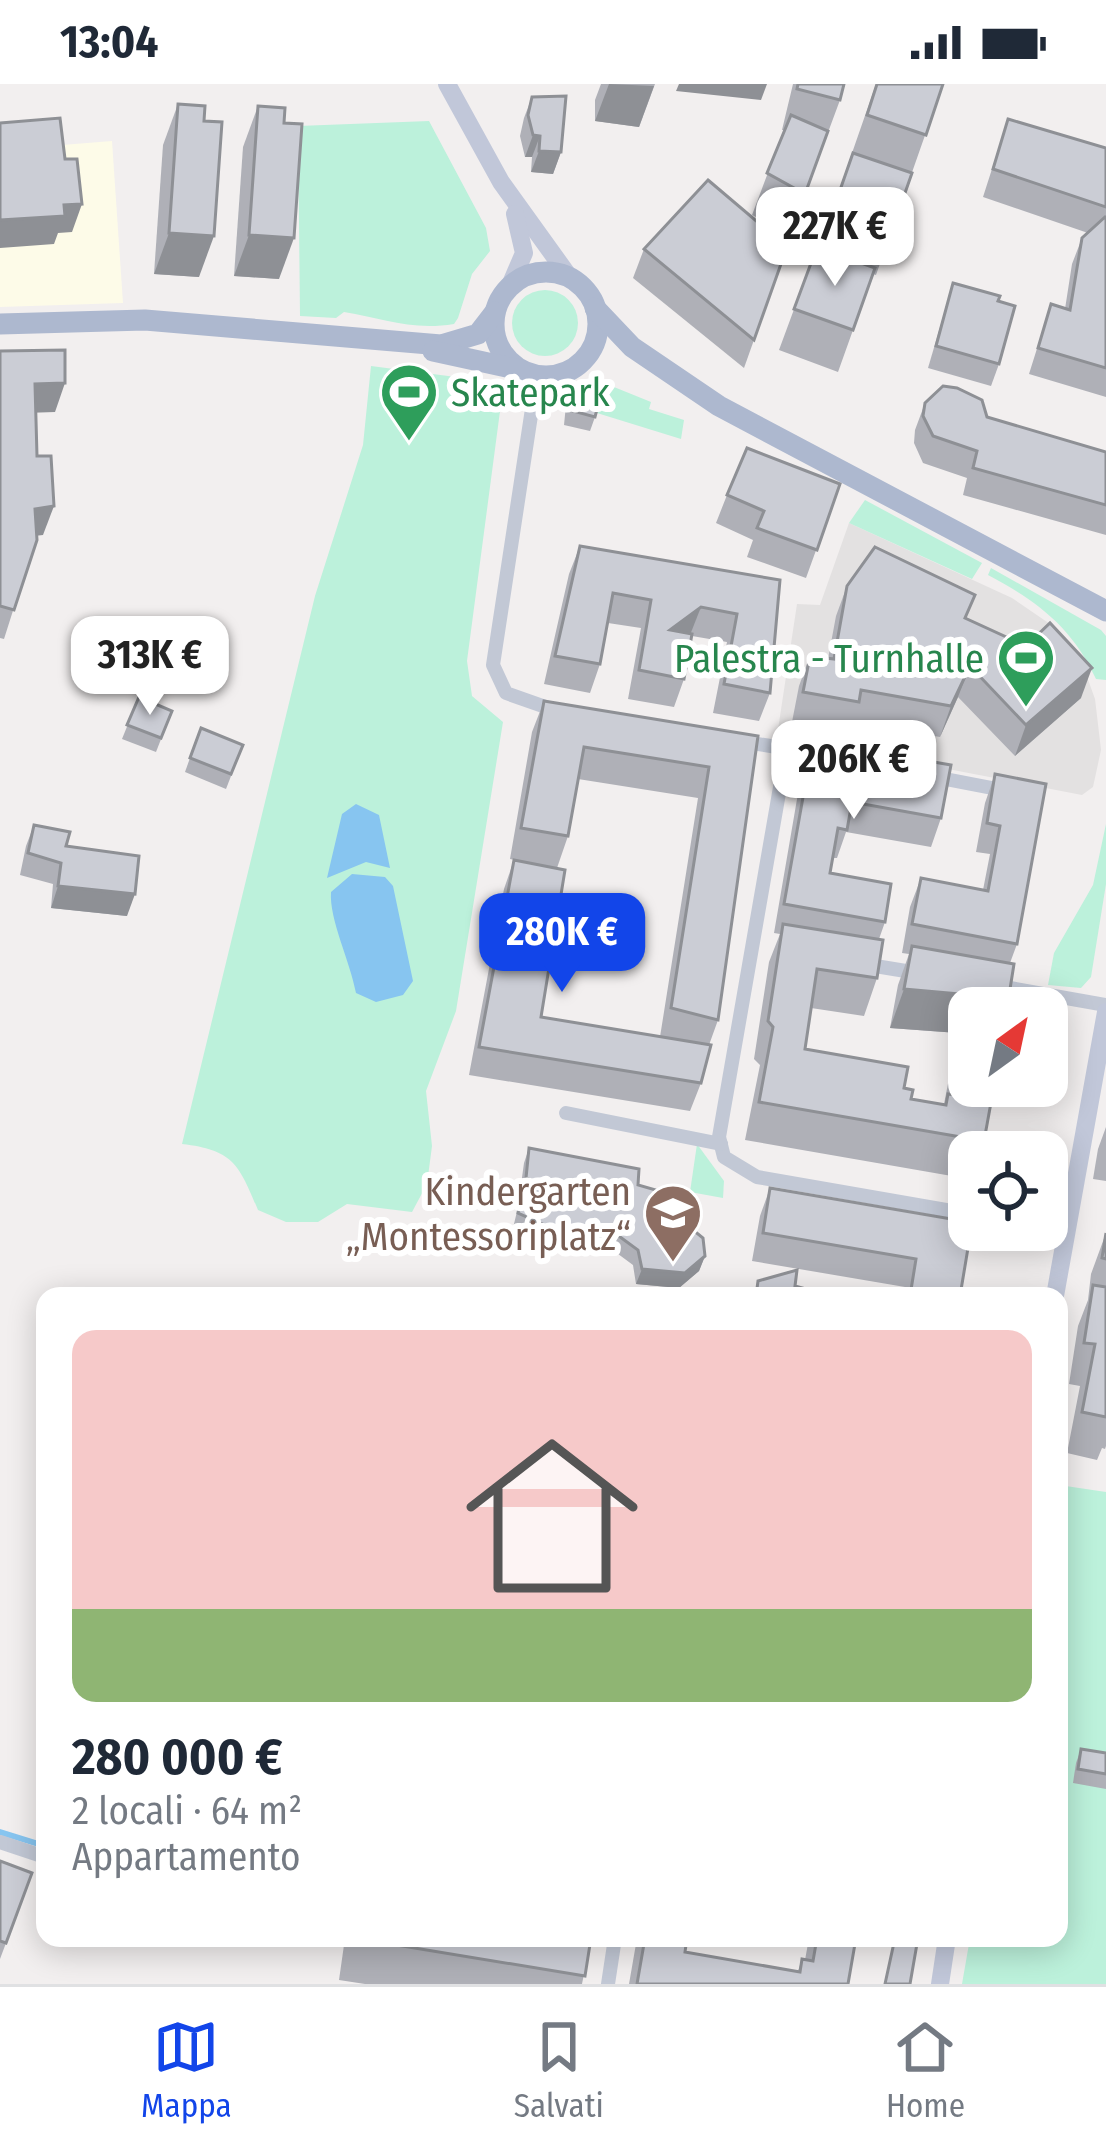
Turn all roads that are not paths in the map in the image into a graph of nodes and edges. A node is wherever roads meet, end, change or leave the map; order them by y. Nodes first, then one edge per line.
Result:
1 (448, 84) edge
2 (501, 182) junction
3 (570, 278) junction
4 (509, 288) junction
5 (595, 308) junction
6 (495, 312) junction
7 (0, 324) edge
8 (401, 344) junction
9 (585, 359) junction
10 (537, 376) junction
11 (679, 381) junction
12 (1067, 591) junction
13 (1106, 611) edge
14 (1106, 625) edge
15 (574, 713) edge
16 (712, 736) edge
17 (783, 748) junction
18 (852, 761) edge
19 (921, 775) edge
20 (992, 788) edge
21 (753, 947) junction
22 (776, 951) edge
23 (848, 962) edge
24 (942, 977) edge
25 (966, 981) edge
26 (1106, 1008) edge
27 (566, 1113) dead end
28 (721, 1144) junction
29 (1068, 1176) edge
30 (948, 1210) edge
31 (1056, 1251) edge
32 (1055, 1287) edge
33 (0, 1842) edge
34 (36, 1854) edge
35 (614, 1947) edge
36 (946, 1947) edge
37 (608, 1984) edge
38 (940, 1984) edge

1 - 2 main road
2 - 3 main road
2 - 4 main road
3 - 4 main road
3 - 5 main road
4 - 6 main road
5 - 9 main road
5 - 11 main road
6 - 8 main road
6 - 10 main road
7 - 8 main road
8 - 10 main road
9 - 10 main road
9 - 11 main road
10 - 15 street
11 - 12 main road
12 - 13 main road
12 - 14 main road
16 - 17 street
17 - 18 street
17 - 21 street
19 - 20 street
21 - 22 street
21 - 28 street
23 - 24 street
25 - 26 street
26 - 29 main road
27 - 28 street
28 - 30 street
31 - 32 main road
33 - 34 street
35 - 37 street
36 - 38 main road

